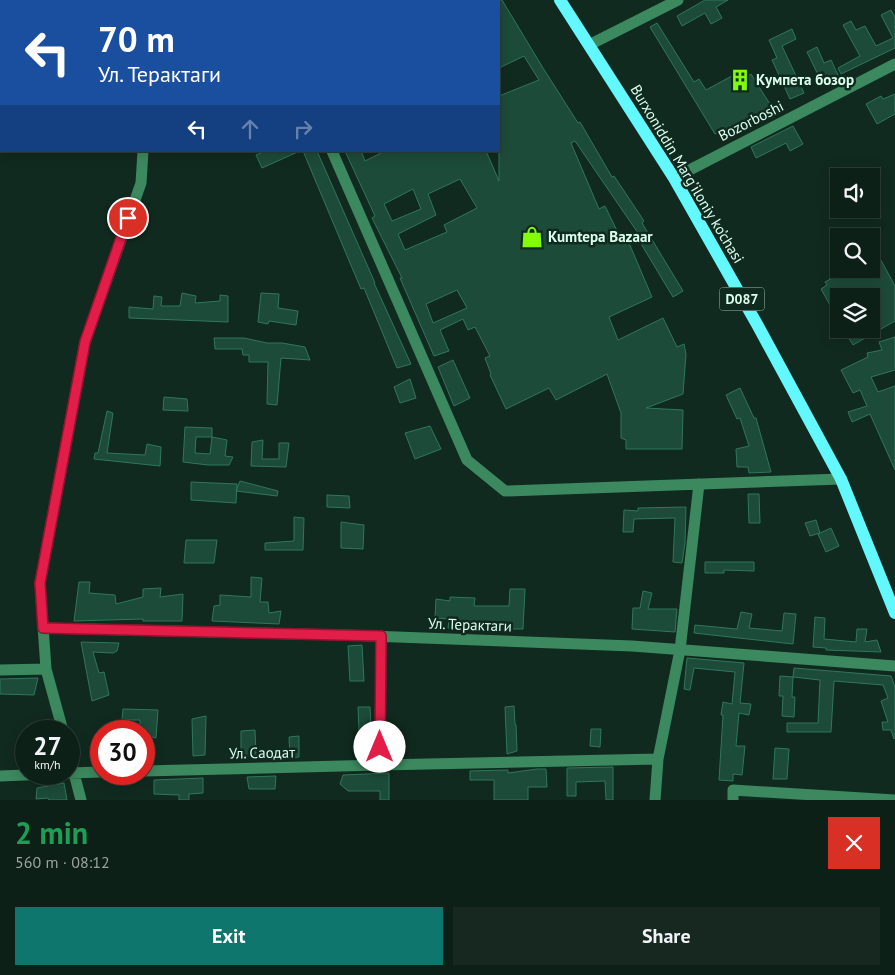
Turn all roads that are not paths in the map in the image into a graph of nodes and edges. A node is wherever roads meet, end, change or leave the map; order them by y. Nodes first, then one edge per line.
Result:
1 (560, 0) edge
2 (678, 0) edge
3 (589, 45) junction
4 (895, 64) edge
5 (143, 152) edge
6 (332, 152) edge
7 (674, 178) junction
8 (841, 479) junction
9 (699, 484) junction
10 (895, 613) edge
11 (43, 628) junction
12 (381, 636) junction
13 (680, 650) junction
14 (895, 666) edge
15 (46, 669) junction
16 (0, 670) edge
17 (60, 720) edge
18 (658, 760) junction
19 (380, 765) junction
20 (155, 771) edge
21 (15, 775) edge
22 (0, 776) edge
23 (75, 785) edge
24 (81, 800) edge
25 (655, 800) edge
26 (733, 800) edge
27 (888, 800) edge

1 - 3 main road, Burxoniddin Marg’iloniy ko’chasi / D087
2 - 3 street
3 - 7 main road, Burxoniddin Marg’iloniy ko’chasi / D087
4 - 7 street, Bozorboshi
5 - 11 street
6 - 9 street
7 - 8 main road, Burxoniddin Marg’iloniy ko’chasi / D087
8 - 9 street
8 - 10 main road, Burxoniddin Marg’iloniy ko’chasi / D087
9 - 13 street
11 - 12 street, Ул. Терактаги
11 - 15 street
12 - 13 street, Ул. Терактаги
12 - 19 street
13 - 14 street, Ул. Терактаги
13 - 18 street
15 - 16 street
15 - 17 street
18 - 19 street, Ул. Саодат
18 - 25 street
19 - 20 street, Ул. Саодат
21 - 22 street
23 - 24 street
26 - 27 street

